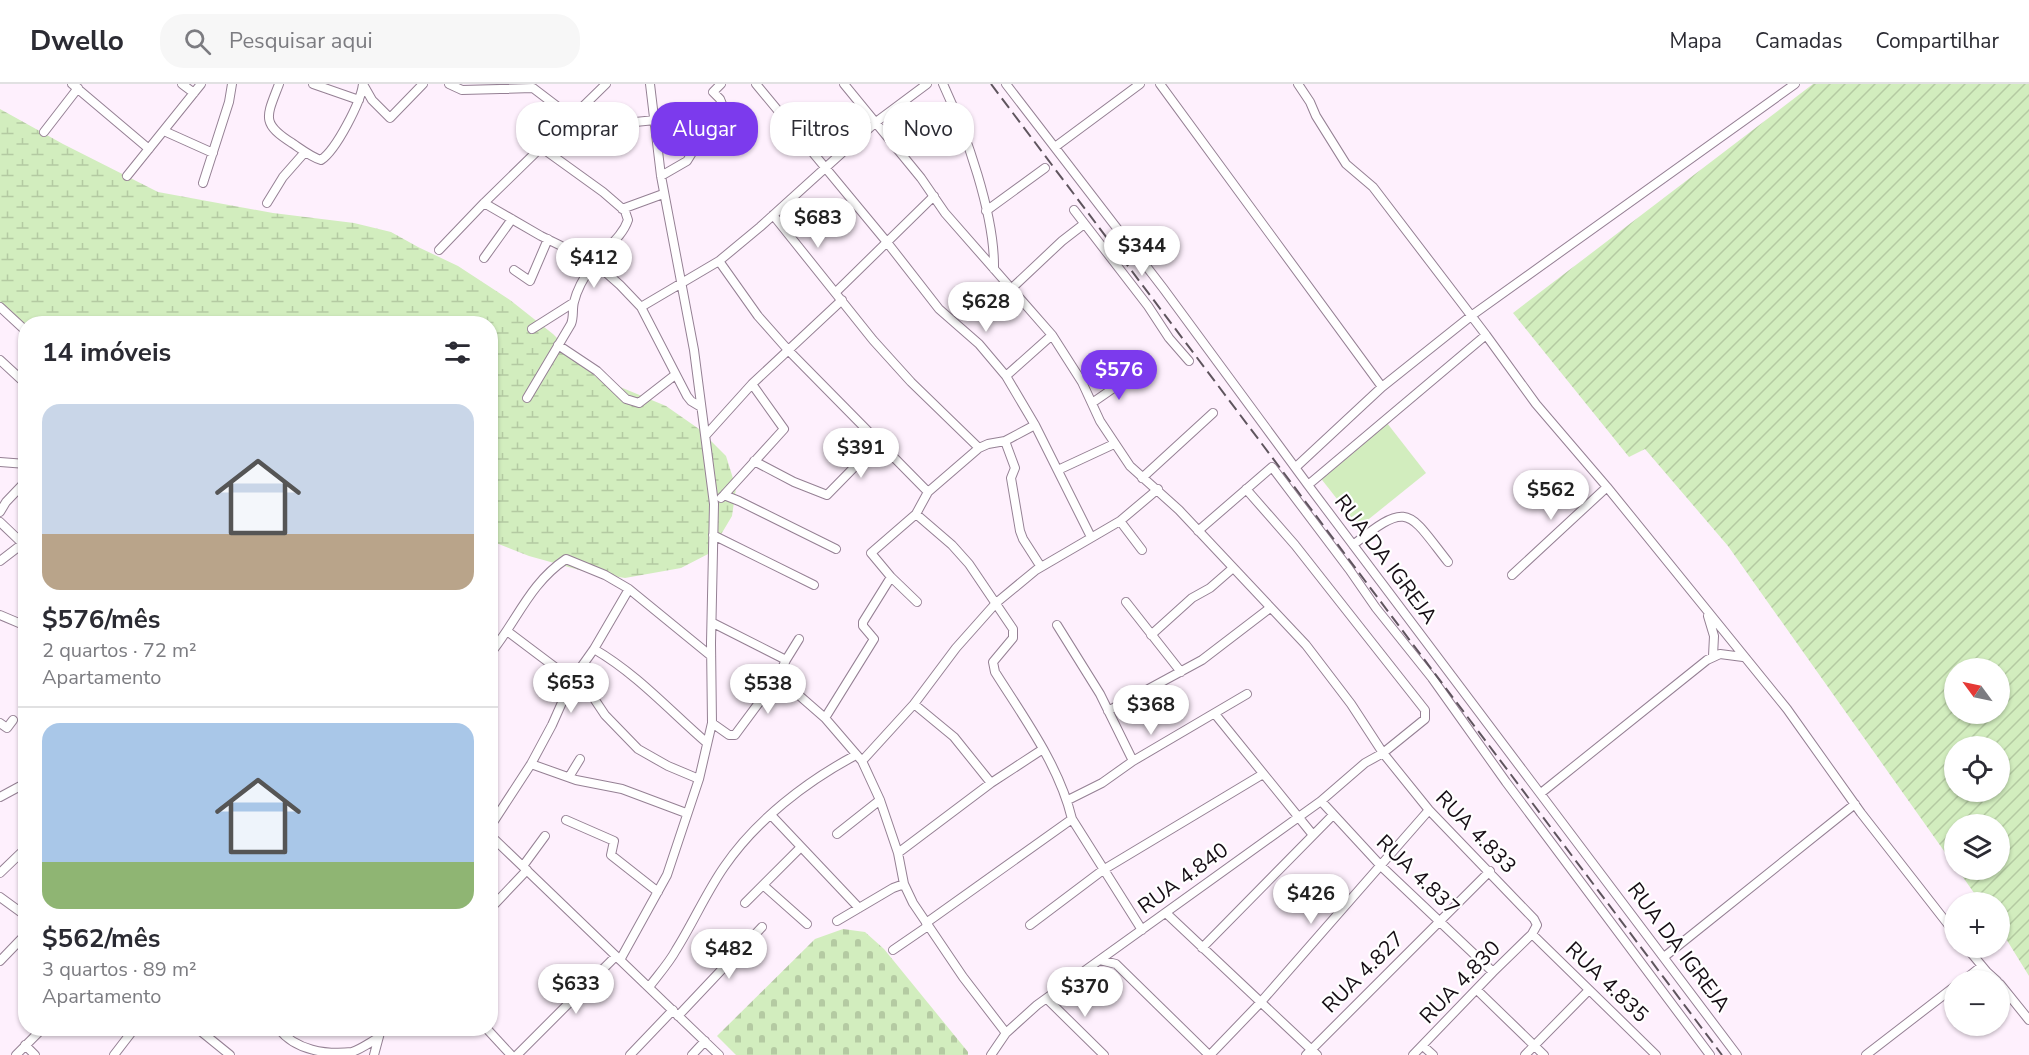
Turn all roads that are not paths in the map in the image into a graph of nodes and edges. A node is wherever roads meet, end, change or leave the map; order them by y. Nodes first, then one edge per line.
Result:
1 (182, 84) edge
2 (201, 84) edge
3 (232, 84) edge
4 (279, 84) edge
5 (313, 84) edge
6 (423, 84) edge
7 (449, 84) edge
8 (606, 84) edge
9 (650, 84) edge
10 (721, 84) edge
11 (756, 84) edge
12 (844, 84) edge
13 (927, 84) edge
14 (943, 84) edge
15 (1006, 84) edge
16 (1140, 84) edge
17 (1160, 84) edge
18 (1298, 84) edge
19 (1795, 84) edge
20 (363, 85) edge
21 (75, 86) edge
22 (533, 86) edge
23 (194, 93) junction
24 (359, 100) junction
25 (553, 102) edge
26 (589, 102) edge
27 (652, 102) edge
28 (876, 122) junction
29 (164, 131) junction
30 (44, 132) dead end
31 (1055, 147) junction
32 (149, 149) junction
33 (305, 152) junction
34 (213, 153) junction
35 (534, 156) edge
36 (553, 156) edge
37 (659, 156) edge
38 (826, 168) junction
39 (1045, 168) dead end
40 (127, 176) dead end
41 (661, 176) junction
42 (203, 183) dead end
43 (663, 194) junction
44 (934, 196) junction
45 (267, 203) dead end
46 (484, 203) junction
47 (622, 209) junction
48 (1074, 210) dead end
49 (986, 211) junction
50 (773, 214) junction
51 (512, 219) junction
52 (1084, 224) junction
53 (549, 239) junction
54 (886, 241) junction
55 (439, 250) dead end
56 (484, 258) dead end
57 (719, 261) junction
58 (594, 262) junction
59 (994, 268) junction
60 (514, 270) dead end
61 (681, 284) junction
62 (1011, 289) junction
63 (836, 292) junction
64 (842, 300) junction
65 (573, 303) junction
66 (0, 307) edge
67 (641, 307) junction
68 (1471, 316) junction
69 (18, 323) edge
70 (532, 329) dead end
71 (1052, 335) junction
72 (1486, 335) junction
73 (558, 345) junction
74 (789, 351) junction
75 (0, 360) edge
76 (1189, 361) dead end
77 (675, 375) junction
78 (1006, 376) junction
79 (1131, 376) dead end
80 (18, 377) edge
81 (752, 384) junction
82 (1382, 387) junction
83 (527, 398) dead end
84 (1092, 403) junction
85 (701, 407) junction
86 (1213, 413) dead end
87 (1035, 425) junction
88 (706, 435) junction
89 (1005, 441) junction
90 (879, 442) junction
91 (1114, 444) junction
92 (979, 448) junction
93 (754, 461) junction
94 (0, 462) edge
95 (18, 463) edge
96 (1296, 467) junction
97 (1058, 470) junction
98 (1142, 478) junction
99 (1308, 485) junction
100 (1607, 487) junction
101 (1158, 489) junction
102 (1246, 489) junction
103 (18, 491) edge
104 (928, 492) junction
105 (724, 495) junction
106 (714, 504) junction
107 (0, 512) edge
108 (916, 514) junction
109 (1120, 521) junction
110 (0, 522) edge
111 (1198, 531) junction
112 (713, 536) junction
113 (18, 537) edge
114 (1091, 537) junction
115 (1353, 545) junction
116 (18, 547) edge
117 (836, 549) dead end
118 (1142, 550) dead end
119 (0, 561) edge
120 (1448, 562) dead end
121 (1041, 567) junction
122 (1233, 568) junction
123 (1512, 575) dead end
124 (891, 577) junction
125 (814, 585) dead end
126 (629, 589) junction
127 (917, 602) dead end
128 (1126, 602) dead end
129 (996, 603) junction
130 (1270, 608) junction
131 (1707, 613) junction
132 (0, 615) edge
133 (18, 623) edge
134 (713, 623) junction
135 (1057, 625) dead end
136 (507, 631) junction
137 (1151, 635) junction
138 (799, 639) dead end
139 (498, 643) edge
140 (594, 649) junction
141 (711, 656) junction
142 (1713, 656) junction
143 (1743, 657) junction
144 (786, 660) junction
145 (1181, 672) junction
146 (778, 677) junction
147 (572, 680) junction
148 (1247, 694) dead end
149 (914, 704) junction
150 (1108, 711) junction
151 (1215, 714) junction
152 (825, 718) junction
153 (13, 720) dead end
154 (0, 723) edge
155 (712, 723) junction
156 (707, 743) junction
157 (1043, 749) junction
158 (1383, 753) junction
159 (859, 758) junction
160 (580, 759) dead end
161 (1133, 761) junction
162 (531, 764) junction
163 (1263, 774) junction
164 (569, 777) junction
165 (699, 779) junction
166 (991, 783) junction
167 (18, 787) edge
168 (1541, 793) junction
169 (0, 797) edge
170 (880, 800) junction
171 (1068, 800) junction
172 (1321, 801) junction
173 (1855, 804) junction
174 (1429, 810) junction
175 (686, 813) junction
176 (498, 815) edge
177 (771, 815) junction
178 (1333, 815) junction
179 (1297, 818) junction
180 (1072, 819) junction
181 (566, 820) dead end
182 (837, 834) dead end
183 (545, 836) dead end
184 (1313, 836) junction
185 (498, 843) edge
186 (801, 848) junction
187 (898, 853) junction
188 (18, 856) edge
189 (1381, 866) junction
190 (525, 868) junction
191 (1103, 870) junction
192 (1490, 872) junction
193 (0, 873) edge
194 (904, 884) junction
195 (763, 885) junction
196 (658, 892) junction
197 (0, 897) edge
198 (498, 900) edge
199 (745, 903) dead end
200 (859, 908) junction
201 (18, 910) edge
202 (1166, 913) junction
203 (1944, 919) edge
204 (837, 921) dead end
205 (1440, 921) junction
206 (807, 924) dead end
207 (927, 924) junction
208 (1030, 925) dead end
209 (762, 927) dead end
210 (1142, 930) junction
211 (1533, 934) junction
212 (18, 942) edge
213 (1119, 946) junction
214 (1202, 948) junction
215 (893, 950) dead end
216 (1664, 957) junction
217 (618, 958) junction
218 (1975, 958) edge
219 (1100, 960) junction
220 (0, 961) edge
221 (1116, 964) junction
222 (1982, 966) junction
223 (1977, 970) edge
224 (1986, 970) edge
225 (1493, 972) junction
226 (649, 987) junction
227 (1477, 990) junction
228 (1589, 990) junction
229 (1944, 995) edge
230 (2010, 997) edge
231 (1047, 999) junction
232 (1260, 1003) junction
233 (675, 1013) junction
234 (2029, 1020) edge
235 (1006, 1033) junction
236 (35, 1036) edge
237 (129, 1036) edge
238 (207, 1036) edge
239 (285, 1036) edge
240 (493, 1036) edge
241 (378, 1038) joint
242 (705, 1041) junction
243 (25, 1046) junction
244 (1423, 1046) junction
245 (1534, 1046) junction
246 (1311, 1053) edge
247 (16, 1055) edge
248 (35, 1055) edge
249 (114, 1055) edge
250 (230, 1055) edge
251 (374, 1055) edge
252 (511, 1055) edge
253 (518, 1055) edge
254 (630, 1055) edge
255 (692, 1055) edge
256 (719, 1055) edge
257 (991, 1055) edge
258 (1104, 1055) edge
259 (1210, 1055) edge
260 (1413, 1055) edge
261 (1433, 1055) edge
262 (1525, 1055) edge
263 (1544, 1055) edge
264 (1656, 1055) edge
265 (1710, 1055) edge
266 (1737, 1055) edge
267 (1866, 1055) edge

1 - 23 street
2 - 23 street
3 - 34 street
4 - 33 street
5 - 24 street
6 - 20 street
7 - 22 street
8 - 26 street
9 - 27 street
10 - 41 street
11 - 38 street
12 - 28 street, RUA 4.833
13 - 28 street
14 - 49 street
15 - 31 street, RUA DA IGREJA
16 - 31 street
17 - 82 street
18 - 68 street
19 - 68 street
20 - 24 street
21 - 30 street
21 - 32 street
22 - 25 street
23 - 29 street
24 - 33 street
28 - 38 street
28 - 44 street, RUA 4.833
29 - 32 street
29 - 34 street
31 - 96 street, RUA DA IGREJA
32 - 40 street
33 - 45 street
34 - 42 street
35 - 46 street
36 - 47 street
37 - 41 street
38 - 50 street
38 - 54 street
39 - 49 street
41 - 43 street
43 - 47 street
43 - 61 street
44 - 54 street
44 - 59 street, RUA 4.833
46 - 51 street
46 - 55 street
47 - 58 street
48 - 52 street
49 - 59 street
50 - 57 street
50 - 63 street
51 - 53 street
51 - 56 street
52 - 62 street
52 - 76 street
53 - 58 street
53 - 60 street
54 - 63 street
54 - 78 street
57 - 61 street
57 - 74 street
58 - 65 street
58 - 67 street
59 - 62 street, RUA 4.833
61 - 67 street
61 - 85 street
62 - 71 street, RUA 4.833
63 - 64 street
64 - 74 street
64 - 92 street
65 - 70 street
65 - 73 street
66 - 69 street
67 - 77 street
68 - 72 street
68 - 82 street
71 - 78 street
71 - 84 street, RUA 4.833
72 - 99 street
72 - 100 street
73 - 77 street
73 - 83 street
74 - 81 street
74 - 90 street
75 - 80 street
77 - 85 street
78 - 87 street
79 - 84 street
81 - 88 street
81 - 93 street
82 - 96 street
84 - 91 street, RUA 4.833
85 - 88 street
86 - 98 street
87 - 89 street
87 - 97 street
88 - 106 street
89 - 92 street
89 - 121 street
90 - 93 street
90 - 104 street
91 - 97 street
91 - 98 street, RUA 4.833
92 - 104 street
93 - 105 street
94 - 95 street
96 - 99 street, RUA DA IGREJA
97 - 114 street
98 - 101 street, RUA 4.833
99 - 115 street, RUA DA IGREJA
100 - 123 street
100 - 131 street
101 - 109 street
101 - 111 street, RUA 4.833
102 - 111 street
102 - 158 street, RUA 4.840
102 - 265 street, RUA DA IGREJA
103 - 107 street
104 - 108 street
105 - 106 street
105 - 117 street
106 - 112 street
108 - 124 street
108 - 129 street
109 - 114 street
109 - 118 street
110 - 113 street
111 - 122 street, RUA 4.833
112 - 125 street
112 - 134 street
114 - 121 street
115 - 120 street
115 - 168 street, RUA DA IGREJA
116 - 119 street
121 - 129 street
122 - 130 street, RUA 4.833
122 - 137 street
124 - 127 street
124 - 152 street
126 - 136 street
126 - 140 street
126 - 141 street
128 - 137 street
129 - 149 street
129 - 157 street
130 - 145 street
130 - 158 street, RUA 4.833
131 - 142 street
131 - 143 street
132 - 133 street
134 - 141 street
134 - 144 street
135 - 150 street
136 - 139 street
136 - 147 street
137 - 145 street
138 - 144 street
140 - 147 street
140 - 156 street
141 - 155 street
142 - 143 street
142 - 168 street
143 - 173 street
144 - 146 street
145 - 150 street
146 - 152 street
146 - 155 street
147 - 162 street
147 - 165 street
148 - 151 street
149 - 159 street
149 - 166 street
150 - 161 street
151 - 161 street
151 - 163 street
152 - 159 street
153 - 154 street
155 - 156 street
156 - 165 street
157 - 166 street
157 - 171 street
158 - 172 street, RUA 4.840
158 - 174 street, RUA 4.833
159 - 170 street
159 - 177 street
160 - 164 street
161 - 171 street
162 - 164 street
162 - 176 street
163 - 179 street
163 - 191 street
164 - 175 street
165 - 175 street
166 - 187 street
167 - 169 street
168 - 216 street, RUA DA IGREJA
170 - 182 street
170 - 187 street
171 - 180 street
172 - 178 street, RUA 4.837
172 - 179 street, RUA 4.840
173 - 203 street
173 - 216 street
174 - 189 street
174 - 192 street, RUA 4.833
175 - 196 street
177 - 186 street
177 - 226 street
178 - 184 street
178 - 189 street, RUA 4.837
179 - 184 street
179 - 202 street, RUA 4.840
180 - 191 street
180 - 207 street
181 - 196 street
183 - 190 street
184 - 214 street
185 - 190 street
186 - 195 street
186 - 200 street
187 - 194 street
188 - 193 street
189 - 205 street, RUA 4.837
189 - 232 street
190 - 198 street
190 - 217 street
191 - 208 street
191 - 210 street
192 - 205 street, RUA 4.827
192 - 211 street, RUA 4.833
194 - 200 street
194 - 207 street
195 - 199 street
195 - 206 street
196 - 217 street
197 - 201 street
200 - 204 street
202 - 210 street, RUA 4.840
202 - 214 street
205 - 225 street, RUA 4.837
205 - 246 street, RUA 4.827
207 - 215 street
207 - 235 street
209 - 233 street
210 - 213 street, RUA 4.840
211 - 225 street, RUA 4.830
211 - 228 street, RUA 4.835
212 - 220 street
213 - 219 street, RUA 4.840
213 - 221 street
214 - 232 street
216 - 266 street, RUA DA IGREJA
217 - 226 street
217 - 253 street
218 - 222 street
219 - 221 street
219 - 231 street, RUA 4.840
221 - 259 street
222 - 223 street
222 - 224 street
225 - 227 street, RUA 4.830
226 - 233 street
227 - 244 street, RUA 4.830
227 - 245 street
228 - 245 street
228 - 264 street, RUA 4.835
229 - 267 street
230 - 234 street
231 - 235 street, RUA 4.840
231 - 258 street
232 - 246 street
232 - 259 street
233 - 242 street
233 - 254 street
235 - 257 street, RUA 4.840
236 - 243 street
237 - 249 street
238 - 250 street
239 - 241 street
240 - 252 street
241 - 251 street
242 - 255 street
242 - 256 street
243 - 247 street
243 - 248 street
244 - 260 street, RUA 4.830
244 - 261 street
245 - 262 street
245 - 263 street

